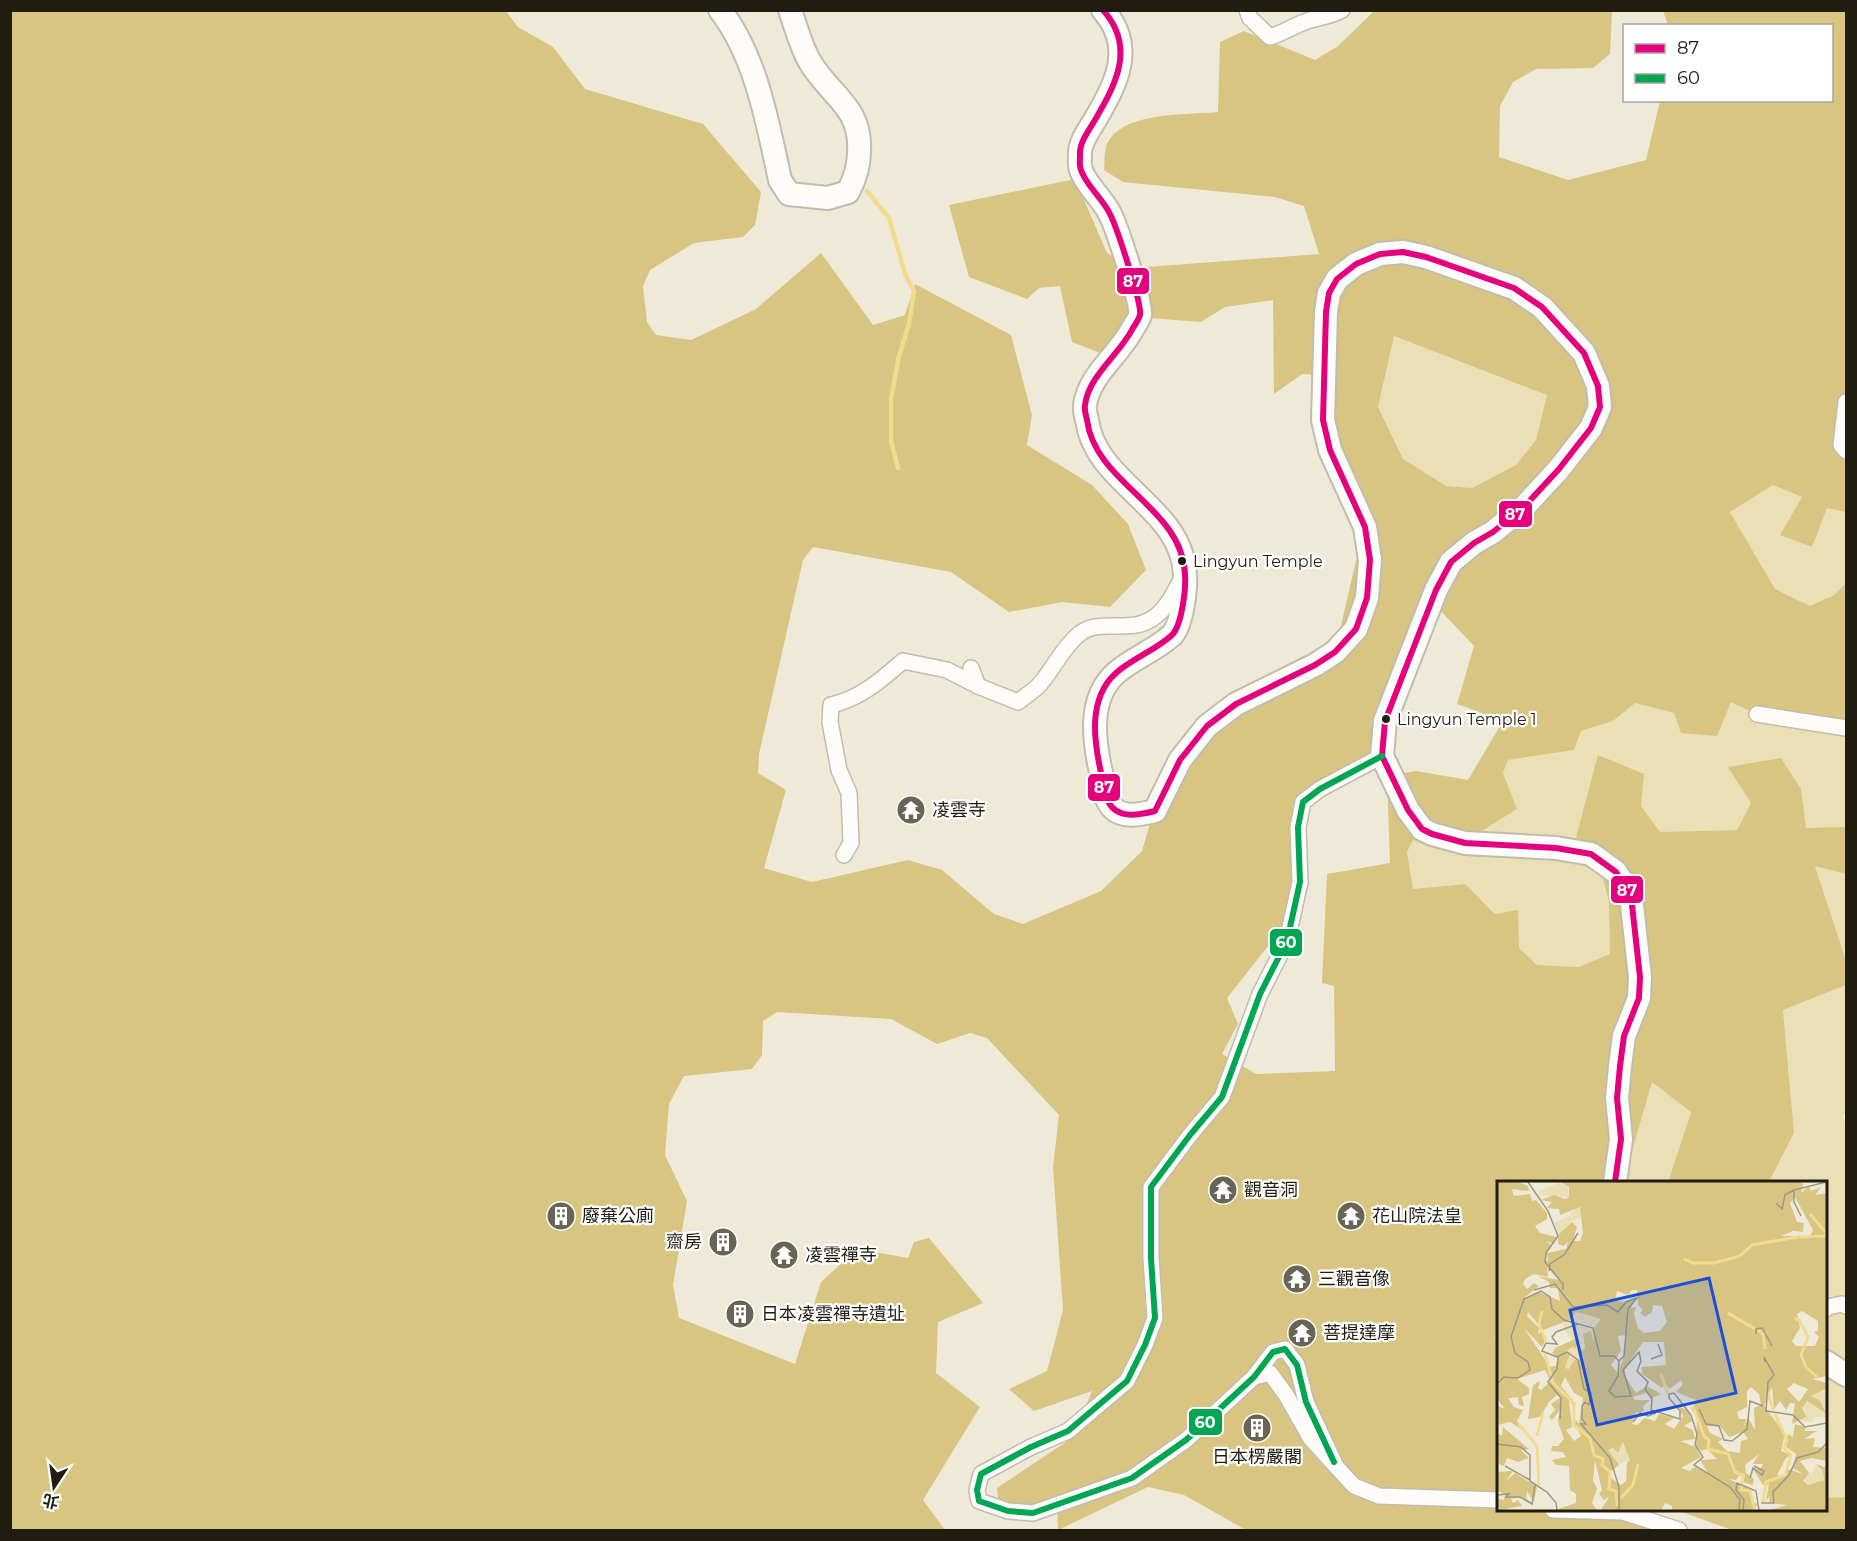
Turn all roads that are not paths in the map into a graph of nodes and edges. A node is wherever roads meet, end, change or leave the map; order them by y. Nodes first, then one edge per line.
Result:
1 (720, 10) edge
2 (790, 10) edge
3 (1103, 10) edge
4 (1247, 10) edge
5 (1342, 10) edge
6 (1846, 402) edge
7 (1846, 451) edge
8 (1185, 573) junction
9 (971, 668) dead end
10 (978, 686) junction
11 (1757, 714) dead end
12 (1846, 728) edge
13 (1382, 756) junction
14 (844, 855) dead end
15 (1615, 1181) edge
16 (1846, 1306) edge
17 (1827, 1308) edge
18 (1827, 1363) edge
19 (1846, 1375) edge
20 (1254, 1377) junction
21 (1334, 1462) junction
22 (1497, 1500) edge
23 (1600, 1511) edge
24 (1679, 1530) edge

1 - 2 street
3 - 8 street
4 - 5 street
6 - 7 street
8 - 10 street
8 - 13 street
9 - 10 street
10 - 14 street
11 - 12 street
13 - 15 street
13 - 20 street
16 - 17 street
18 - 19 street
20 - 21 street
20 - 21 street
21 - 22 street
23 - 24 street

